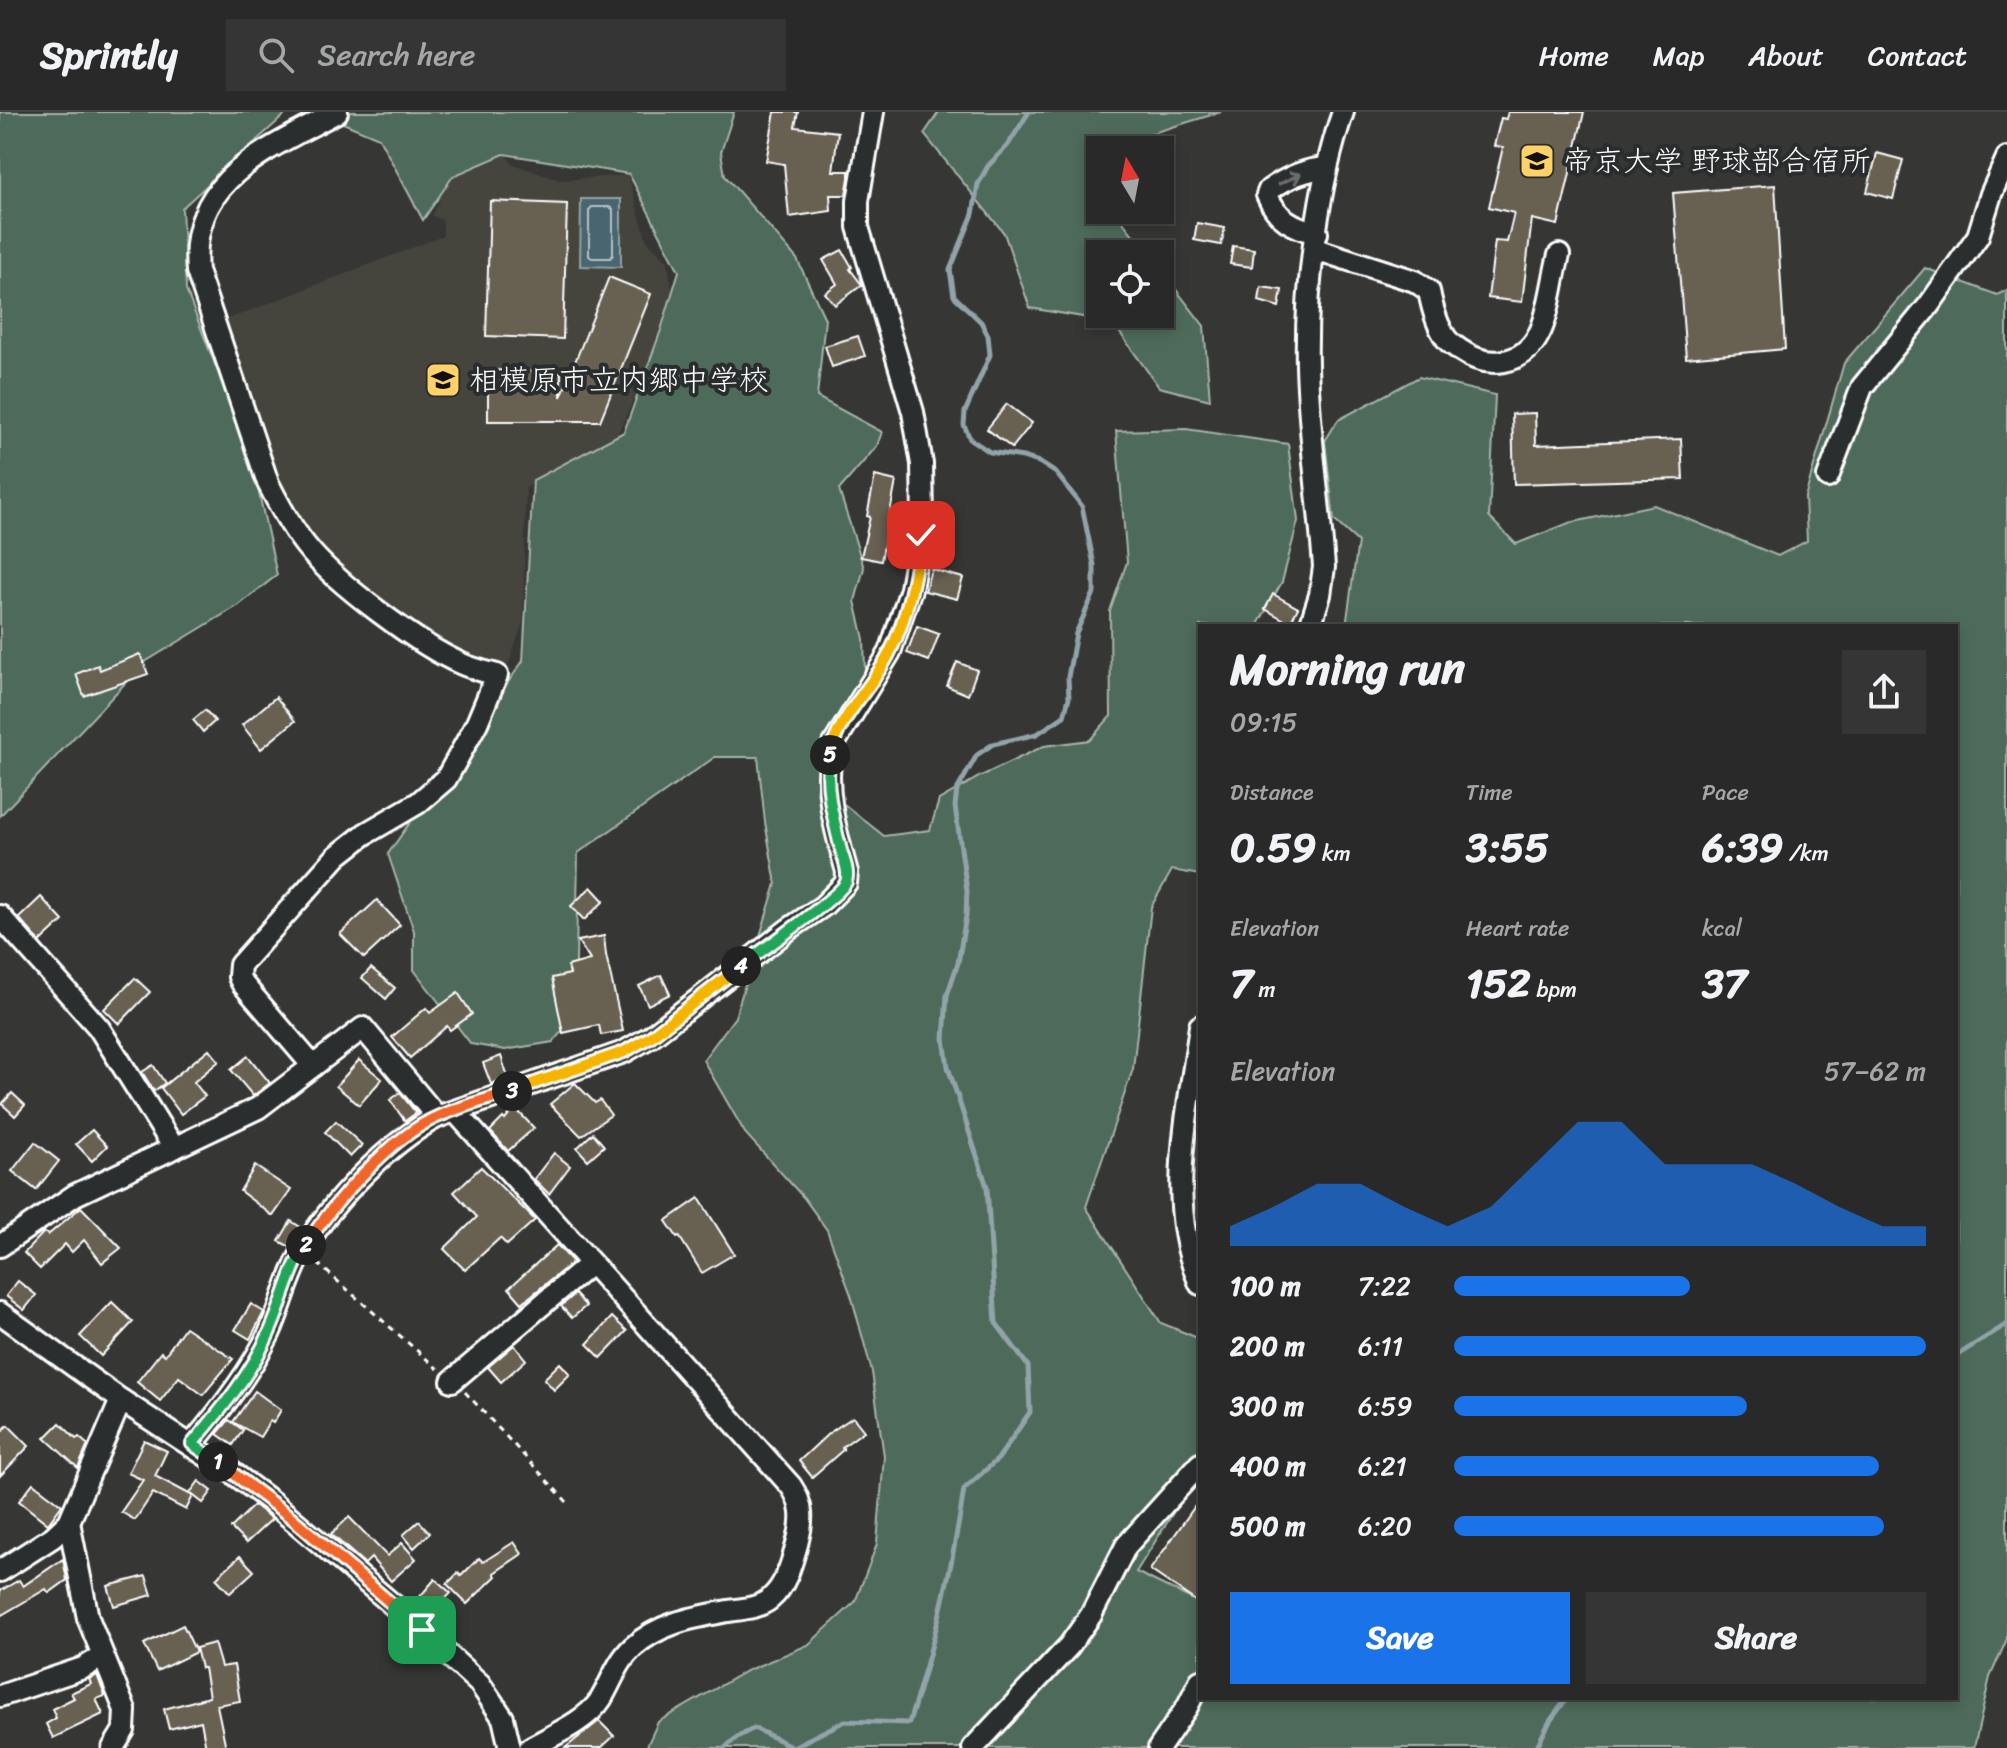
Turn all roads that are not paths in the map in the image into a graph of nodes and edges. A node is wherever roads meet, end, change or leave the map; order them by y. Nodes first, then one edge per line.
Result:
1 (337, 112) edge
2 (873, 112) edge
3 (1343, 112) edge
4 (2007, 158) edge
5 (1327, 168) junction
6 (1316, 241) junction
7 (1559, 255) dead end
8 (1828, 477) dead end
9 (1311, 624) edge
10 (0, 916) edge
11 (1198, 1040) edge
12 (313, 1066) junction
13 (446, 1114) junction
14 (174, 1148) junction
15 (0, 1246) edge
16 (590, 1264) junction
17 (1198, 1278) edge
18 (0, 1313) edge
19 (452, 1381) dead end
20 (121, 1400) junction
21 (192, 1444) junction
22 (1198, 1466) edge
23 (69, 1522) junction
24 (0, 1571) edge
25 (103, 1656) junction
26 (1198, 1685) edge
27 (0, 1696) edge
28 (113, 1748) edge
29 (510, 1748) edge
30 (530, 1748) edge
31 (973, 1748) edge
32 (1159, 1748) edge

1 - 12 street
2 - 13 street
3 - 5 street
4 - 8 street
5 - 6 street
6 -> 5 street
6 - 7 street
6 - 9 street
10 - 14 street
11 - 17 street
12 - 13 street
12 - 14 street
13 - 16 street
13 - 21 street
14 - 15 street
16 - 19 street
16 - 30 street
18 - 20 street
20 - 21 street
20 - 23 street
21 - 29 street
22 - 31 street
23 - 24 street
23 - 25 street
25 - 27 street
25 - 28 street
26 - 32 street

